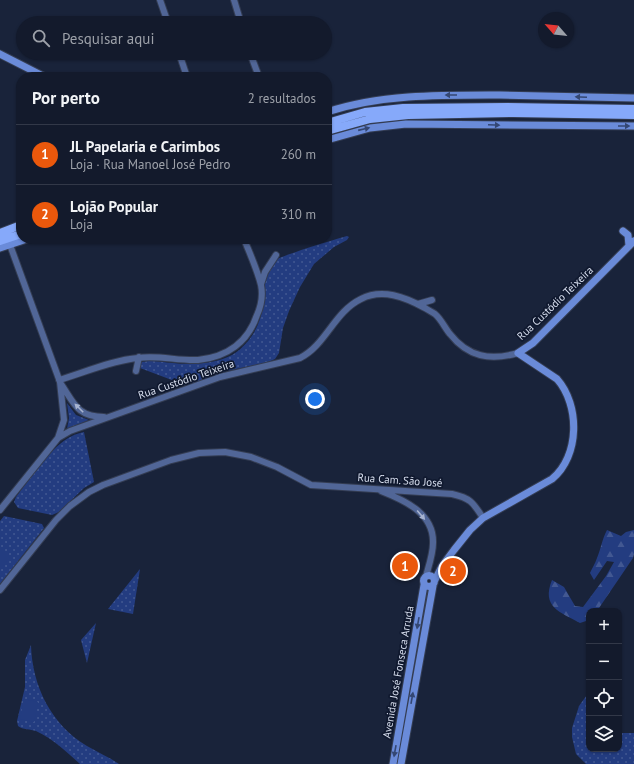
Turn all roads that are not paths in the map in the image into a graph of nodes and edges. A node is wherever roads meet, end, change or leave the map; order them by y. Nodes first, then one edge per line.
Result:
1 (160, 0) edge
2 (234, 0) edge
3 (166, 16) edge
4 (239, 16) edge
5 (0, 54) edge
6 (181, 60) edge
7 (253, 60) edge
8 (35, 72) edge
9 (185, 72) edge
10 (257, 72) edge
11 (634, 98) edge
12 (634, 109) edge
13 (332, 111) edge
14 (634, 115) edge
15 (332, 122) edge
16 (634, 126) edge
17 (332, 130) edge
18 (332, 139) edge
19 (16, 227) edge
20 (623, 231) dead end
21 (0, 233) edge
22 (16, 236) edge
23 (0, 241) edge
24 (16, 243) edge
25 (632, 243) edge
26 (246, 244) edge
27 (10, 245) junction
28 (0, 248) edge
29 (276, 255) dead end
30 (261, 286) junction
31 (432, 300) dead end
32 (418, 304) junction
33 (518, 354) junction
34 (139, 357) junction
35 (136, 371) dead end
36 (59, 381) junction
37 (109, 417) junction
38 (58, 438) junction
39 (376, 489) junction
40 (404, 491) junction
41 (402, 499) junction
42 (0, 510) edge
43 (483, 518) junction
44 (431, 579) junction
45 (0, 590) edge
46 (393, 764) edge
47 (400, 764) edge

1 - 3 street
2 - 4 street
5 - 8 main road
6 - 9 street
7 - 10 street
11 -> 13 main road
12 - 15 main road
14 - 17 main road
18 -> 16 main road
19 - 21 main road
20 - 25 main road
22 - 23 main road
24 - 27 main road
25 - 33 main road, Rua Custódio Teixeira
26 - 30 street
27 - 28 main road
27 - 36 street
29 - 30 street
30 - 34 street
31 - 32 street
32 - 33 street, Rua Custódio Teixeira
32 - 37 street, Rua Custódio Teixeira
33 - 43 main road
34 - 35 street
34 - 36 street
37 -> 36 street
36 - 38 street
37 - 38 street, Rua Custódio Teixeira
38 - 42 street, Rua Custódio Teixeira
39 - 40 street, Rua Cam. São José
39 - 41 street
39 - 45 street, Rua Cam. São José
40 - 41 street
40 - 43 street, Rua Cam. São José
41 -> 44 street
43 - 44 main road
44 -> 46 main road, Avenida José Fonseca Arruda
47 -> 44 main road, Avenida José Fonseca Arruda

